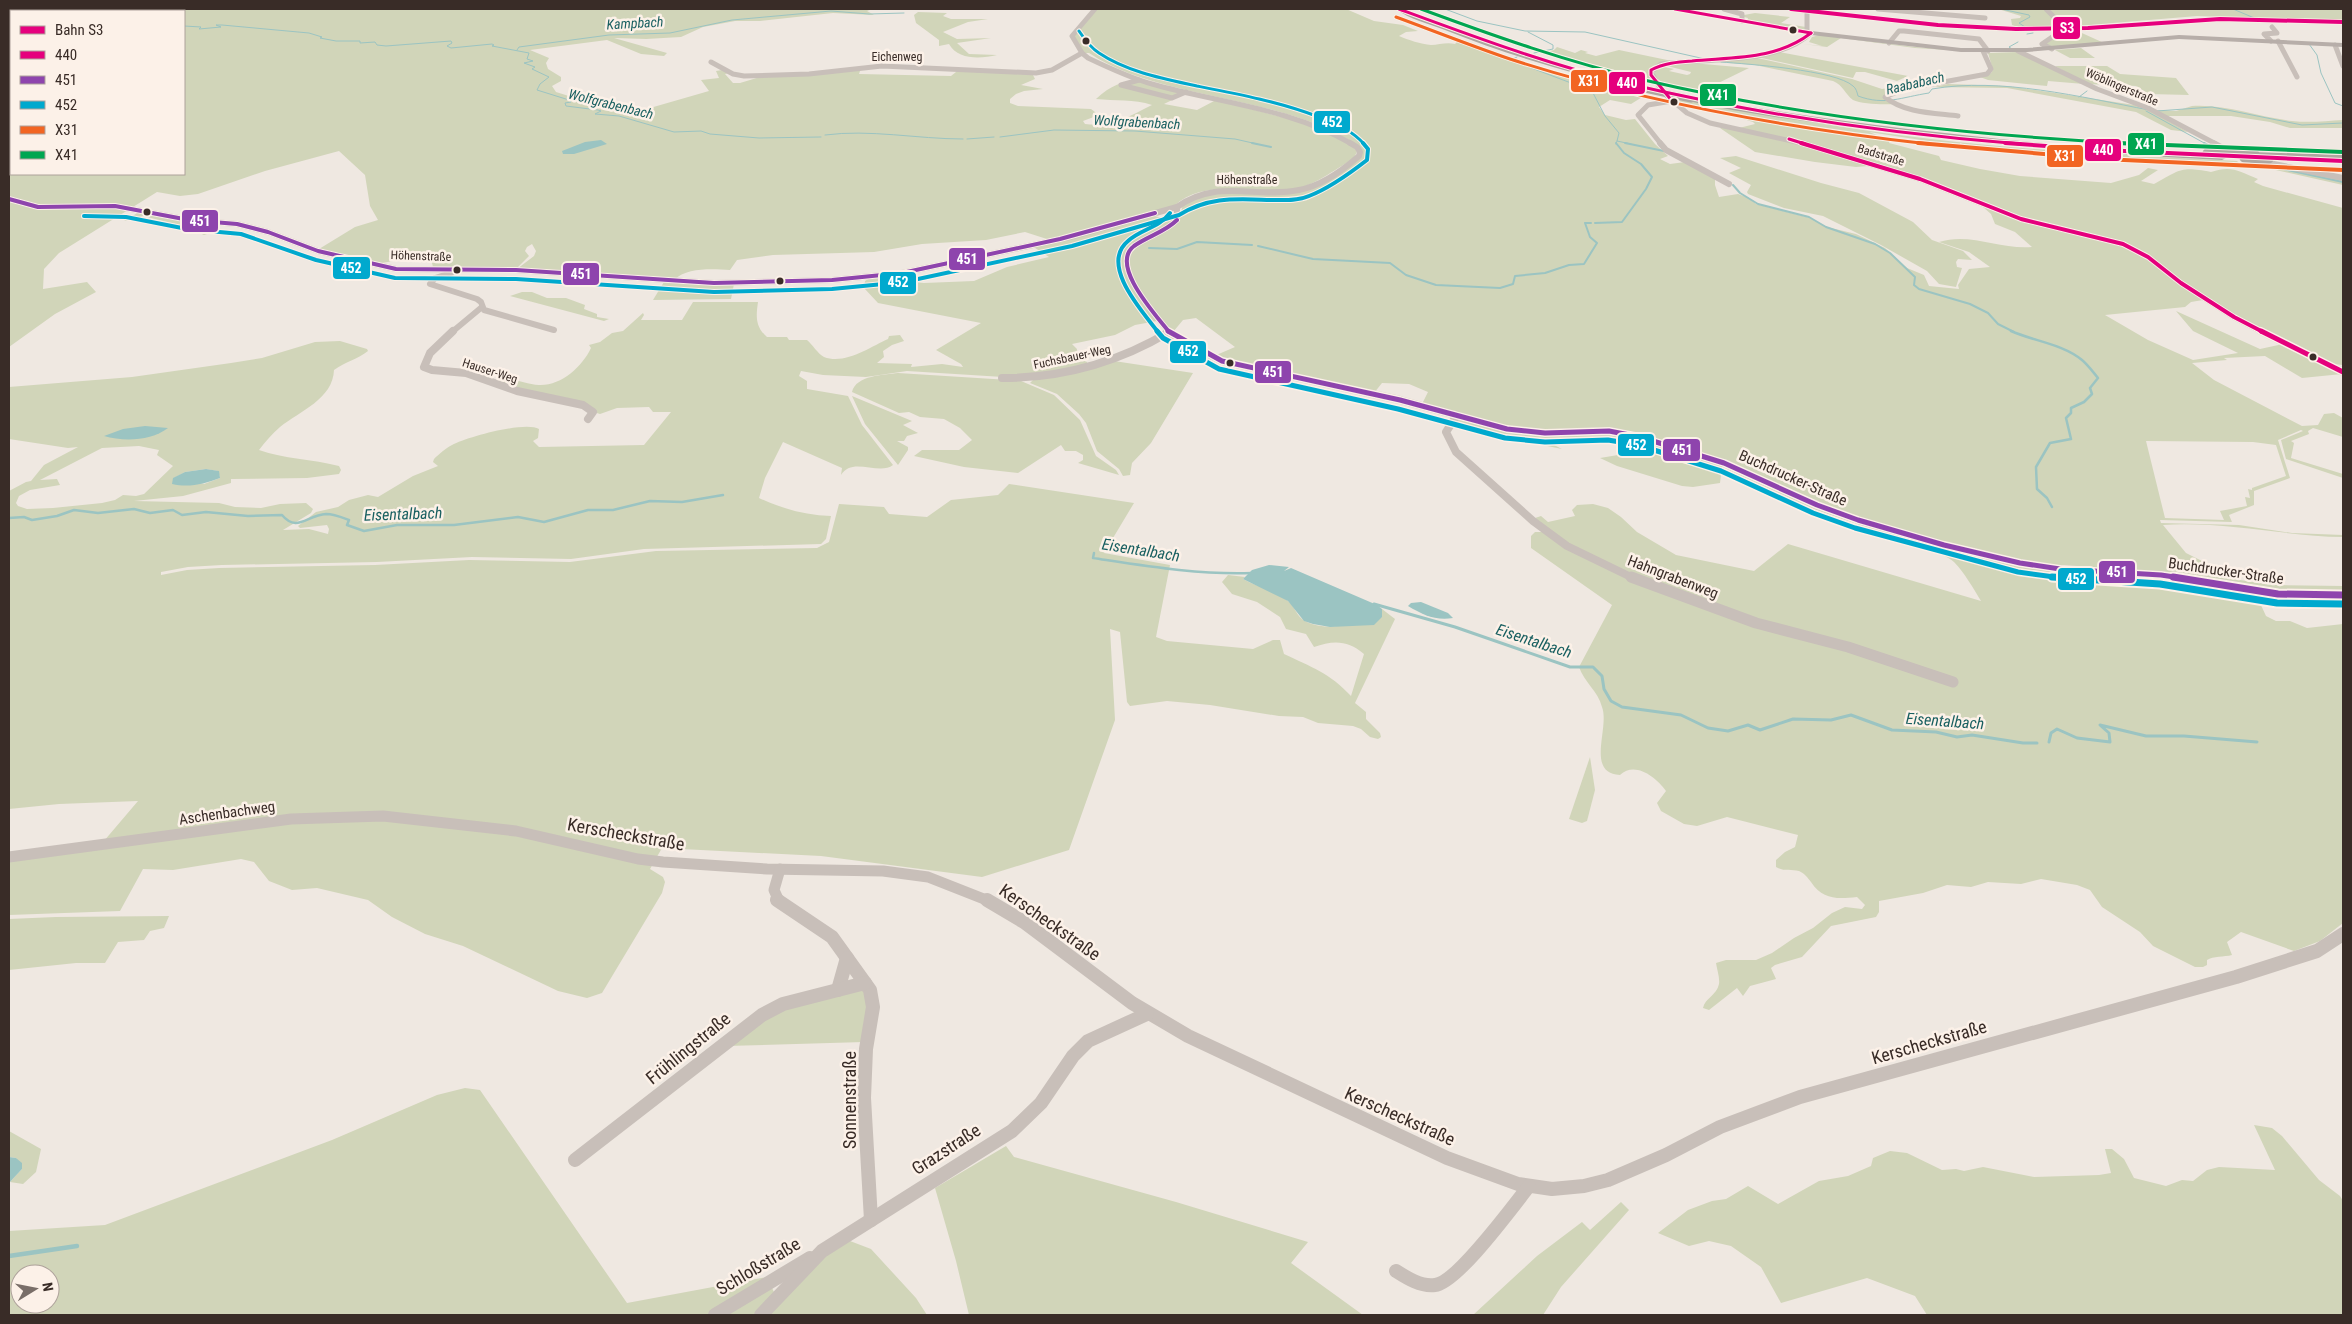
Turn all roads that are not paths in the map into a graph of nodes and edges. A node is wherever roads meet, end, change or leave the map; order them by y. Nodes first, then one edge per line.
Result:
1 (1095, 9) edge
2 (1399, 9) edge
3 (1410, 9) edge
4 (1675, 9) edge
5 (1724, 9) edge
6 (1878, 9) edge
7 (1933, 9) edge
8 (2046, 9) edge
9 (1921, 13) junction
10 (1807, 14) dead end
11 (1985, 18) dead end
12 (1742, 21) junction
13 (2272, 27) dead end
14 (1891, 30) dead end
15 (1901, 31) junction
16 (1809, 33) junction
17 (2271, 41) junction
18 (2278, 41) junction
19 (1889, 44) junction
20 (2335, 45) junction
21 (2343, 45) edge
22 (2052, 49) junction
23 (1986, 51) junction
24 (2018, 51) junction
25 (1082, 53) junction
26 (2342, 58) edge
27 (711, 62) dead end
28 (2343, 66) edge
29 (2298, 77) dead end
30 (1139, 80) junction
31 (1643, 86) junction
32 (1659, 86) dead end
33 (1186, 92) junction
34 (1689, 96) junction
35 (1958, 116) dead end
36 (2229, 151) dead end
37 (2343, 157) edge
38 (2257, 158) junction
39 (2343, 161) edge
40 (2343, 178) edge
41 (1729, 184) dead end
42 (9, 199) edge
43 (1177, 207) junction
44 (1155, 213) junction
45 (1176, 220) junction
46 (464, 268) junction
47 (482, 307) junction
48 (554, 330) dead end
49 (1169, 332) junction
50 (2327, 364) junction
51 (2343, 366) edge
52 (2343, 372) edge
53 (1002, 378) dead end
54 (1457, 415) junction
55 (588, 419) dead end
56 (2343, 595) edge
57 (1952, 682) dead end
58 (449, 823) joint
59 (9, 857) edge
60 (780, 869) junction
61 (2343, 934) edge
62 (847, 958) junction
63 (865, 984) junction
64 (838, 990) junction
65 (1147, 1014) junction
66 (575, 1160) dead end
67 (1529, 1186) junction
68 (872, 1220) junction
69 (822, 1251) junction
70 (1396, 1271) dead end
71 (716, 1315) edge
72 (761, 1315) edge

1 - 25 street
2 - 31 highway
3 - 31 highway
4 - 12 main road
5 - 12 street
6 - 9 street
7 - 9 street
8 - 22 street
9 - 11 street
10 - 16 street
12 - 16 main road
13 - 17 street
14 - 15 street
15 - 19 street
15 - 23 street
16 - 19 main road
16 - 32 street
17 - 18 main road
17 - 22 main road
18 - 20 main road
18 - 29 street
19 - 23 main road
20 - 21 main road
20 - 26 street
22 - 24 main road
23 - 24 main road
23 - 35 street
24 - 36 street, Wöblingerstraße
25 - 27 street, Eichenweg
25 - 30 street, Höhenstraße
26 - 28 street
30 - 33 street, Höhenstraße
30 - 33 street
31 - 34 highway, bridge
33 - 43 street, Höhenstraße
34 - 38 highway, bridge
34 - 39 highway, bridge
37 - 38 highway
38 - 40 street
41 - 50 street, Badstraße
42 - 46 street, Höhenstraße
43 - 44 street, Höhenstraße
43 - 45 street
44 - 45 street
44 - 46 street, Höhenstraße
45 - 49 street, Buchdrucker-Straße
46 - 47 street
47 - 48 street
47 - 55 street, Hauser-Weg
49 - 53 street, Fuchsbauer-Weg
49 - 54 street, Buchdrucker-Straße
50 - 51 street
50 - 52 street, Badstraße
54 - 56 street, Buchdrucker-Straße
54 - 57 street, Hahngrabenweg
58 - 59 street, Aschenbachweg
58 - 60 street, Kerscheckstraße
60 - 62 street
60 - 65 street, Kerscheckstraße
61 - 67 street, Kerscheckstraße
62 - 63 street
62 - 64 street
63 - 64 street, Frühlingstraße
63 - 68 street, Sonnenstraße
64 - 66 street, Frühlingstraße
65 - 67 street, Kerscheckstraße
65 - 68 street, Grazstraße
67 - 70 street
68 - 69 street, Grazstraße
69 - 71 street, Schloßstraße
69 - 72 street, Grazstraße

